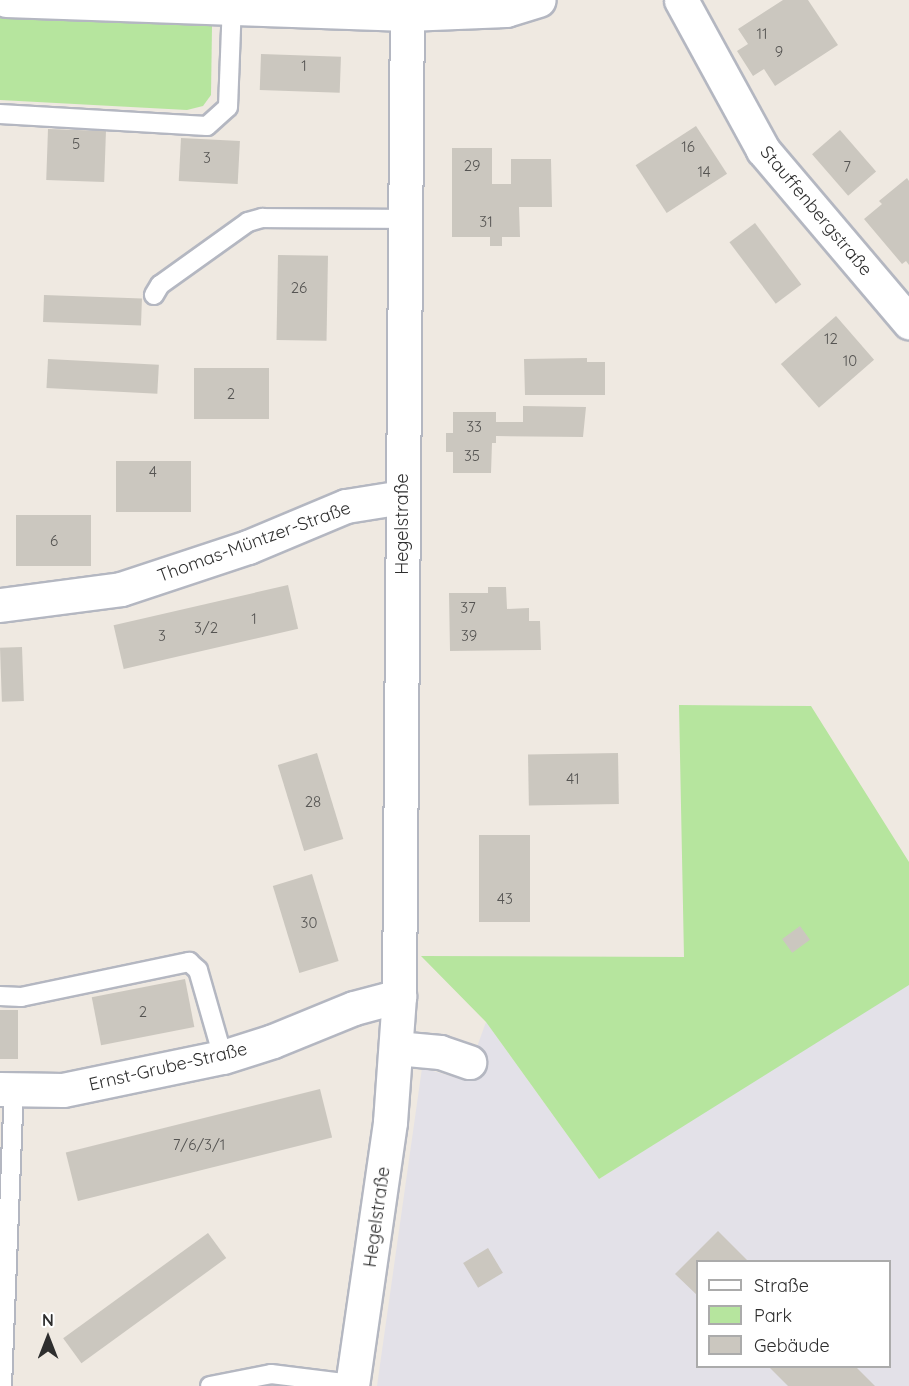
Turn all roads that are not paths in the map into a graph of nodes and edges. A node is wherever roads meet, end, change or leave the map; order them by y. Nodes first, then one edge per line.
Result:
1 (6, 0) edge
2 (538, 0) edge
3 (681, 0) edge
4 (231, 4) edge
5 (406, 7) edge
6 (0, 114) edge
7 (406, 219) junction
8 (154, 295) dead end
9 (909, 322) edge
10 (402, 497) junction
11 (0, 605) edge
12 (0, 996) edge
13 (399, 996) junction
14 (396, 1048) junction
15 (223, 1057) junction
16 (469, 1062) dead end
17 (7, 1089) edge
18 (353, 1385) edge
19 (2, 1386) edge
20 (210, 1386) edge

1 - 4 street
2 - 5 street
3 - 9 street, Stauffenbergstraße
4 - 5 street
4 - 6 lane
5 - 7 street, Hegelstraße
7 - 8 lane
7 - 10 street, Hegelstraße
10 - 11 street, Thomas-Müntzer-Straße
10 - 13 street, Hegelstraße
12 - 15 lane
13 - 14 street, Hegelstraße
13 - 15 street, Ernst-Grube-Straße
14 - 16 street
14 - 18 street, Hegelstraße
15 - 17 street, Ernst-Grube-Straße
17 - 19 lane
18 - 20 lane

